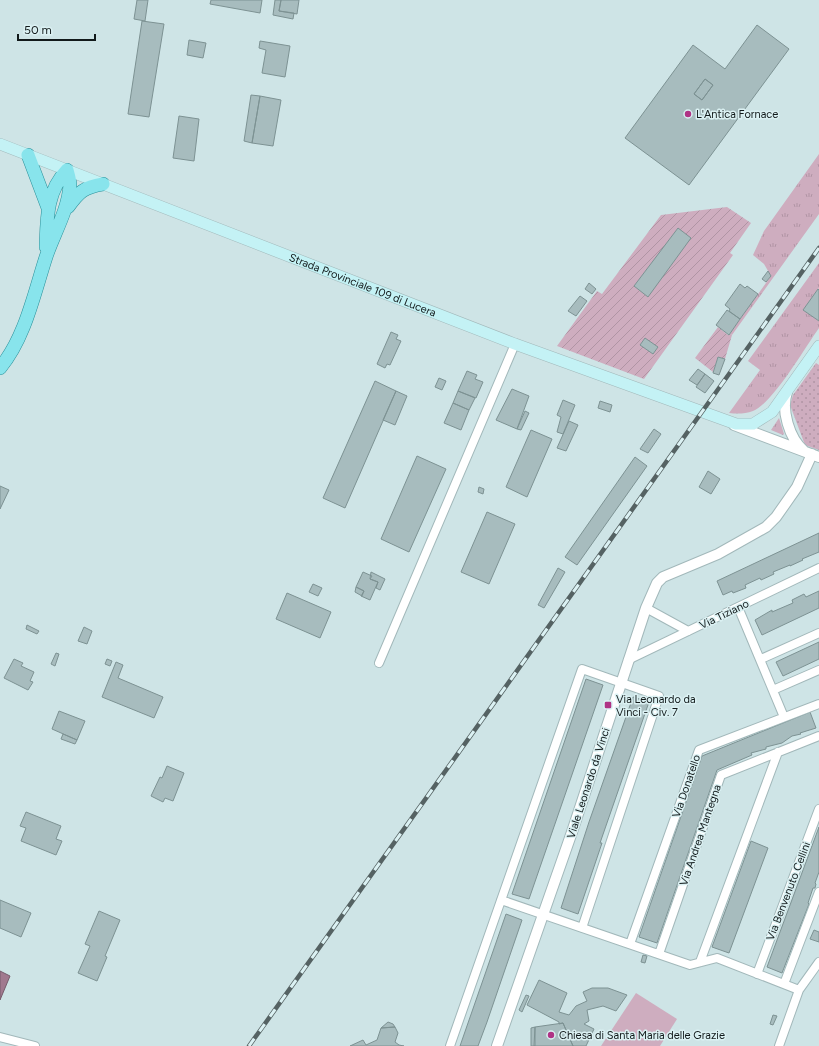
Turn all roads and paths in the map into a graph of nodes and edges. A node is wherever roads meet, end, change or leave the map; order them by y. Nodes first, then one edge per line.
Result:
1 (0, 144) edge
2 (28, 155) junction
3 (67, 170) junction
4 (103, 184) junction
5 (48, 208) junction
6 (65, 210) junction
7 (46, 257) junction
8 (515, 344) junction
9 (819, 346) edge
10 (0, 368) edge
11 (787, 392) junction
12 (727, 422) junction
13 (812, 455) edge
14 (819, 568) edge
15 (738, 607) junction
16 (646, 608) junction
17 (688, 631) junction
18 (819, 633) edge
19 (761, 659) junction
20 (628, 660) junction
21 (379, 663) dead end
22 (819, 670) edge
23 (621, 682) junction
24 (773, 690) junction
25 (819, 704) edge
26 (784, 717) junction
27 (819, 736) edge
28 (778, 752) junction
29 (819, 809) edge
30 (819, 892) edge
31 (501, 900) junction
32 (542, 914) junction
33 (582, 928) junction
34 (630, 944) junction
35 (659, 954) junction
36 (700, 962) junction
37 (819, 962) edge
38 (757, 974) junction
39 (784, 984) junction
40 (799, 990) junction
41 (0, 1037) edge
42 (35, 1046) edge
43 (450, 1046) edge
44 (497, 1046) edge
45 (779, 1046) edge

1 - 2 main road, Strada Provinciale 109 di Lucera
2 - 3 main road, Strada Provinciale 109 di Lucera
2 - 5 main road
3 - 4 main road, Strada Provinciale 109 di Lucera
3 - 5 main road
3 - 6 main road
4 - 6 main road
4 - 8 main road, Strada Provinciale 109 di Lucera
5 - 7 main road
6 - 7 main road
7 - 10 main road
8 - 12 main road, Strada Provinciale 109 di Lucera
8 - 21 street
9 - 11 main road, Strada Provinciale 109 di Lucera
11 - 12 main road, Strada Provinciale 109 di Lucera
11 - 13 street
12 - 13 street
13 - 16 street, Viale Leonardo da Vinci
14 - 15 street, Via Tiziano
15 - 17 street, Via Tiziano
15 - 19 street
16 - 17 street
16 - 20 street, Viale Leonardo da Vinci
17 - 20 street, Via Tiziano
18 - 19 street
19 - 24 street
20 - 23 street, Viale Leonardo da Vinci
22 - 24 street
23 - 31 street
23 - 32 street, Viale Leonardo da Vinci
23 - 33 street
24 - 26 street
25 - 26 street, Via Donatello
26 - 34 street, Via Donatello
27 - 28 street, Via Andrea Mantegna
28 - 35 street, Via Andrea Mantegna
28 - 36 street
29 - 38 street, Via Benvenuto Cellini
30 - 39 street
31 - 32 street
31 - 43 street
32 - 33 street
32 - 44 street, Viale Leonardo da Vinci
33 - 34 street
34 - 35 street
35 - 36 street
36 - 38 street
37 - 40 street
38 - 39 street
39 - 40 street
40 - 45 street
41 - 42 street

